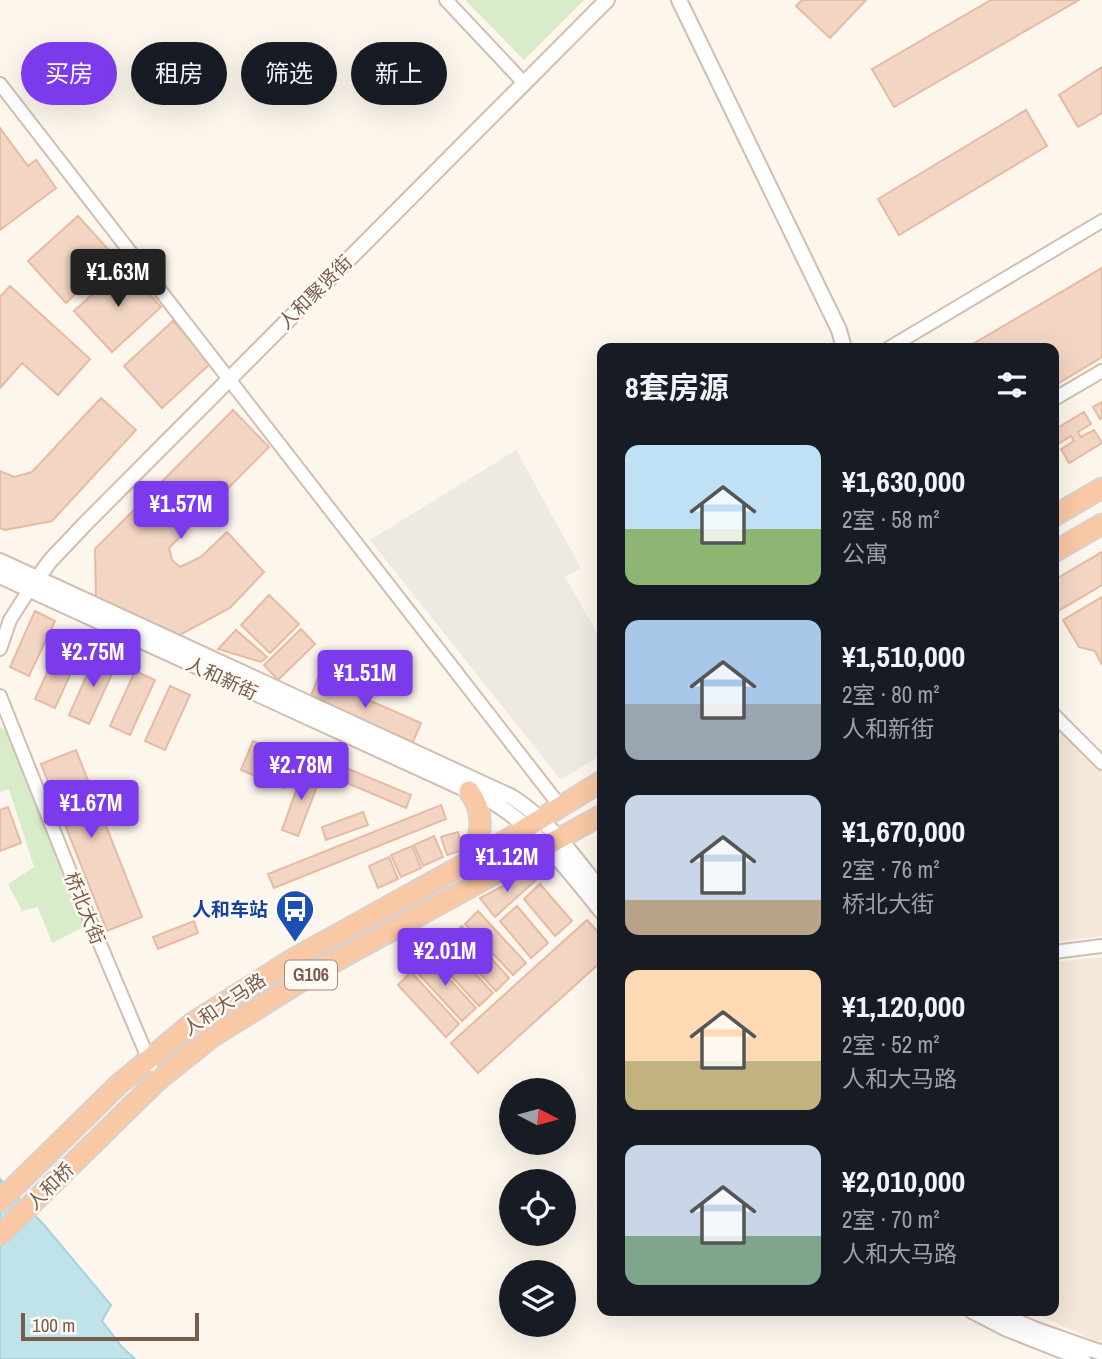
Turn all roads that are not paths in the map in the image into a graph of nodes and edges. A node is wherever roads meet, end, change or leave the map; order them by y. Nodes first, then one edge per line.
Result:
1 (446, 0) edge
2 (607, 0) edge
3 (679, 0) edge
4 (524, 83) junction
5 (0, 84) edge
6 (1102, 221) edge
7 (843, 343) edge
8 (897, 343) edge
9 (1102, 371) edge
10 (229, 379) junction
11 (1059, 396) edge
12 (1102, 488) edge
13 (1059, 513) edge
14 (1102, 524) edge
15 (1059, 549) edge
16 (0, 561) edge
17 (0, 576) edge
18 (33, 584) junction
19 (0, 649) edge
20 (0, 696) edge
21 (1059, 720) edge
22 (1102, 763) edge
23 (597, 784) edge
24 (469, 791) junction
25 (560, 806) junction
26 (597, 818) edge
27 (535, 823) junction
28 (552, 842) junction
29 (467, 863) junction
30 (597, 887) edge
31 (597, 905) edge
32 (1102, 946) edge
33 (1059, 951) edge
34 (148, 1059) junction
35 (158, 1080) junction
36 (79, 1122) joint
37 (100, 1137) joint
38 (0, 1201) edge
39 (0, 1235) edge
40 (982, 1316) edge
41 (1004, 1316) edge
42 (1102, 1353) edge
43 (1083, 1359) edge

1 - 4 street
2 - 4 street, 人和聚贤街
3 - 7 street
4 - 10 street, 人和聚贤街
5 - 10 street
6 - 8 street
9 - 11 street
10 - 18 street, 人和聚贤街
10 - 25 street
12 - 13 highway
14 - 15 highway
16 - 18 street, 人和新街
17 - 18 street, 人和新街
18 - 19 street
18 - 24 street, 人和新街
18 - 27 street, 人和新街
20 - 34 street, 桥北大街
21 - 22 street
23 - 25 highway, 人和大马路 / G106
24 - 27 street, 人和新街
24 - 29 highway
25 - 27 highway, 人和大马路 / G106
26 - 28 highway, 人和大马路 / G106
27 - 28 street, 人和新街
27 - 29 highway, 人和大马路 / G106
28 - 30 street, 人和新街
28 - 31 street, 人和新街
28 - 35 highway, 人和大马路 / G106
29 - 34 highway, 人和大马路 / G106
32 - 33 street
34 - 35 street, 桥北大街
34 - 36 highway, 人和大马路 / G106
35 - 37 highway, 人和大马路 / G106
36 - 38 highway, 人和桥 / G106
37 - 39 highway, 人和桥 / G106
40 - 43 street
41 - 42 street

